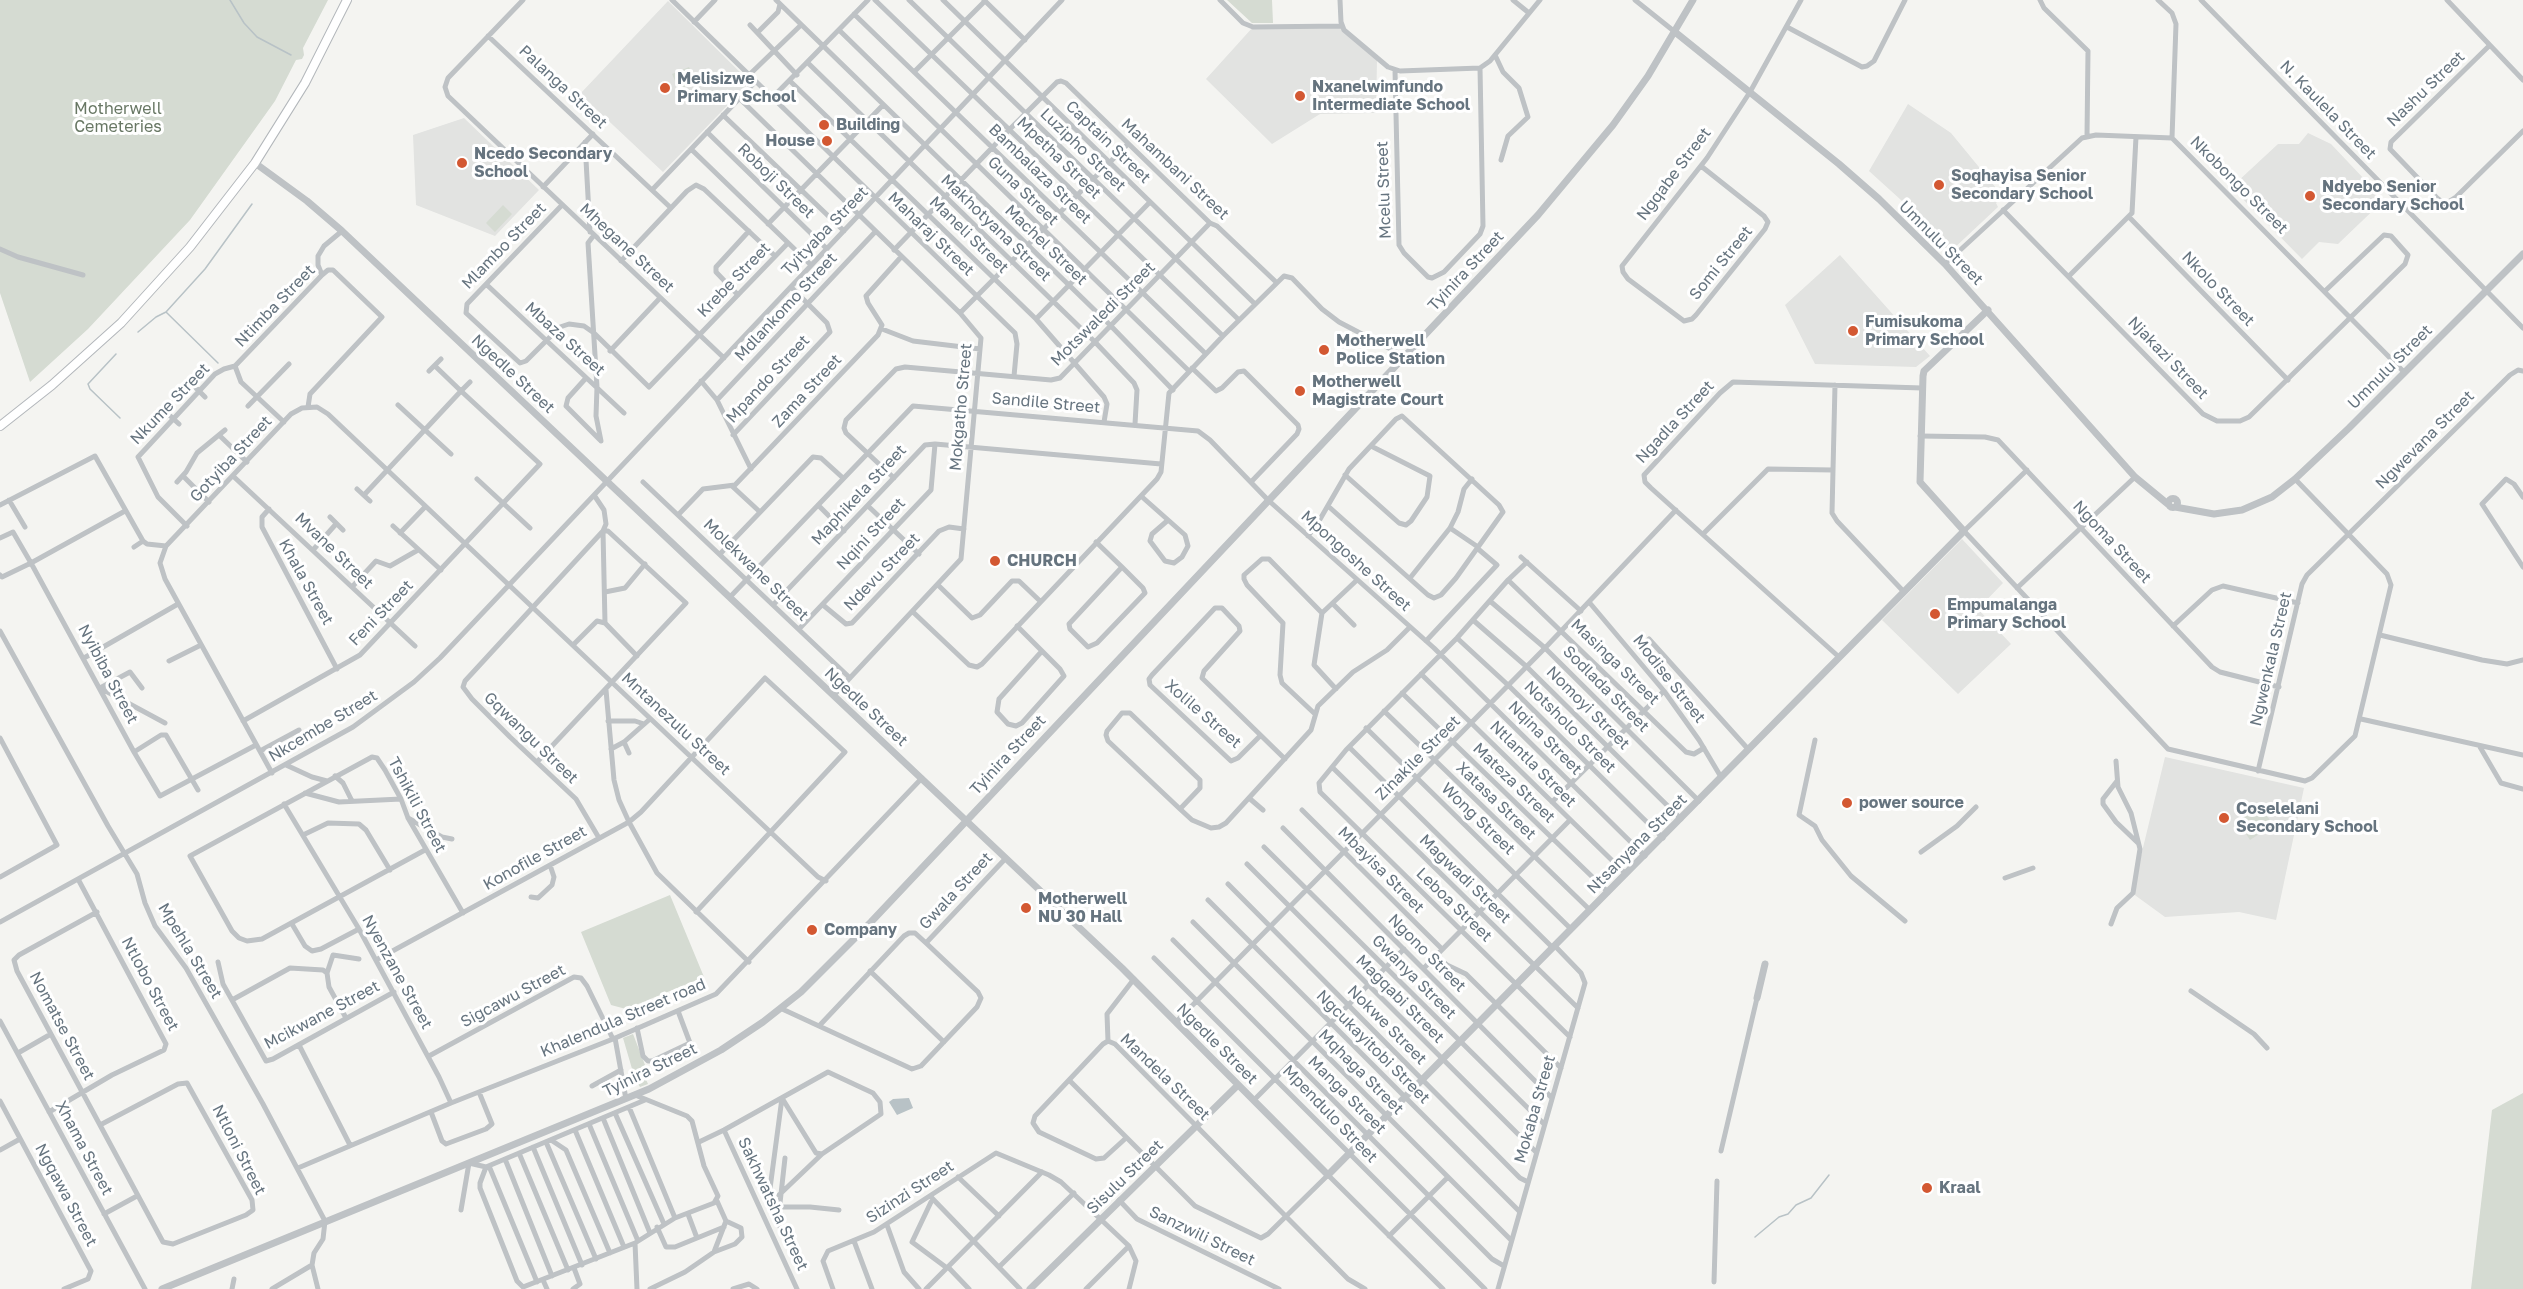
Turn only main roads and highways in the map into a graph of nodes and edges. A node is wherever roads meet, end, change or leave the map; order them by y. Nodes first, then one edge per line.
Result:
1 (347, 0) edge
2 (0, 426) edge

1 - 2 main road

